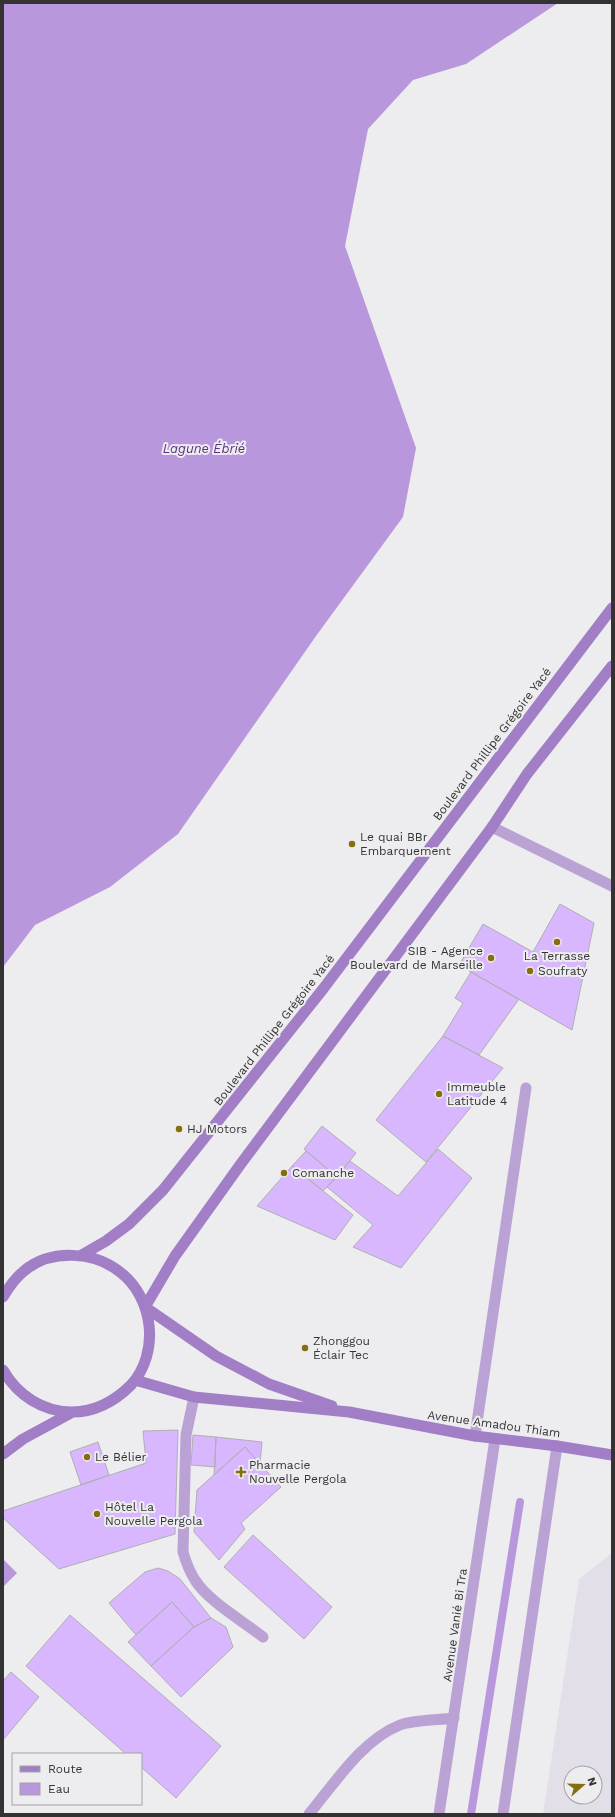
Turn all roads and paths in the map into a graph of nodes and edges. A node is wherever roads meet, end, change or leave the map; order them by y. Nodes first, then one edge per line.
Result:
1 (612, 608) edge
2 (612, 666) edge
3 (492, 826) junction
4 (612, 886) edge
5 (526, 1088) dead end
6 (80, 1256) junction
7 (3, 1297) edge
8 (145, 1307) junction
9 (3, 1370) edge
10 (135, 1380) junction
11 (194, 1397) junction
12 (73, 1412) junction
13 (349, 1412) junction
14 (476, 1436) junction
15 (495, 1439) junction
16 (557, 1446) junction
17 (3, 1454) edge
18 (612, 1454) edge
19 (263, 1637) dead end
20 (454, 1718) junction
21 (309, 1814) edge
22 (439, 1814) edge
23 (503, 1814) edge

1 - 6 main road, Boulevard Phillipe Grégoire Yacé
2 - 3 main road
3 - 4 street
3 - 8 main road
5 - 14 street
6 - 7 main road
6 - 8 main road
8 - 10 main road
8 - 13 main road, Avenue Amadou Thiam
9 - 12 main road
10 - 11 main road, Avenue Amadou Thiam
10 - 12 main road
11 - 13 main road, Avenue Amadou Thiam
11 - 19 street
12 - 17 main road
13 - 14 main road, Avenue Amadou Thiam
14 - 15 main road, Avenue Amadou Thiam
15 - 16 main road, Avenue Amadou Thiam
15 - 20 street, Avenue Vanié Bi Tra
16 - 18 main road, Avenue Amadou Thiam
16 - 23 street
20 - 21 street
20 - 22 street, Avenue Vanié Bi Tra

